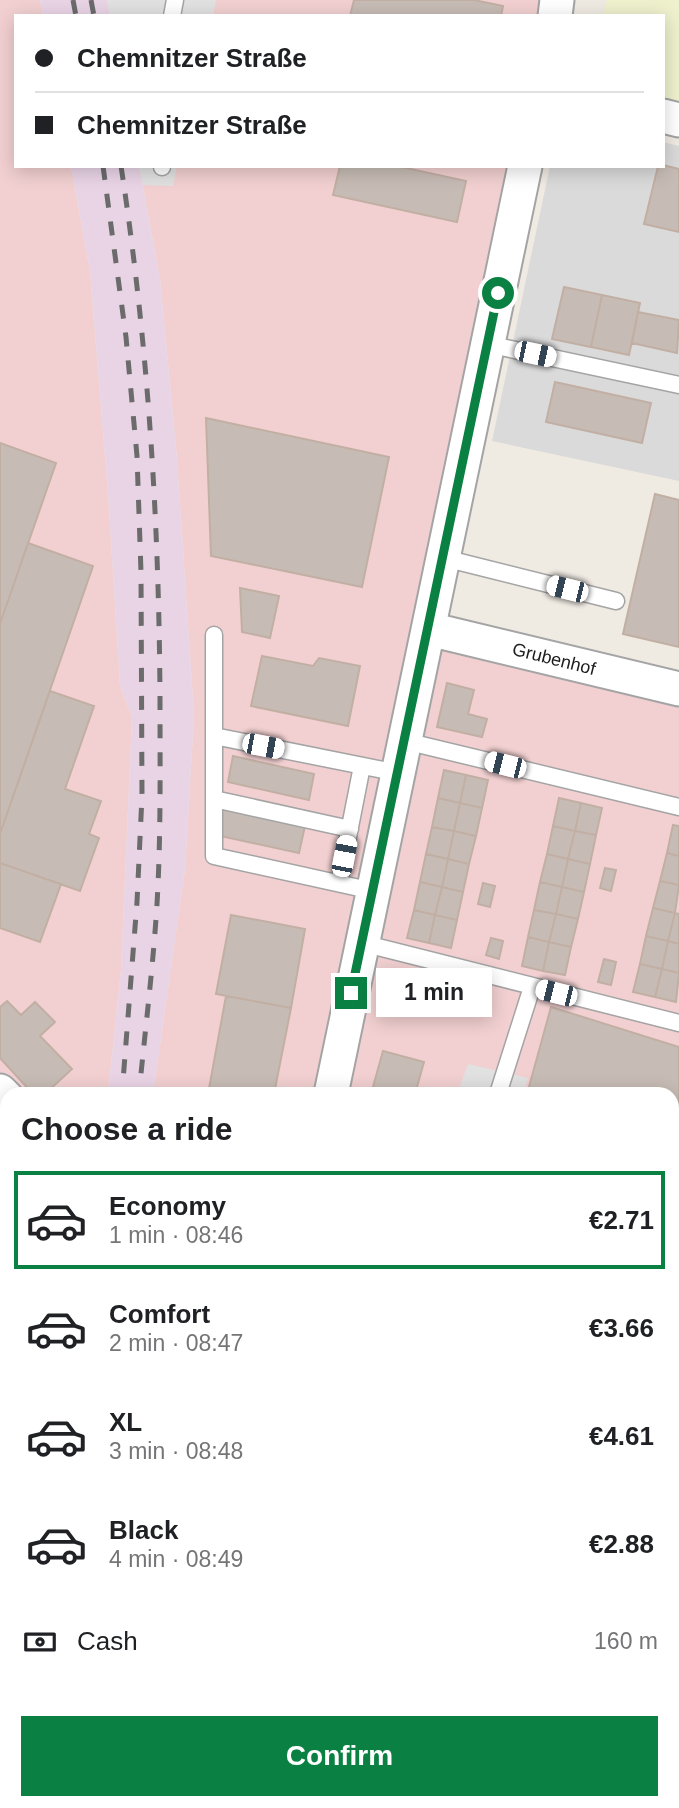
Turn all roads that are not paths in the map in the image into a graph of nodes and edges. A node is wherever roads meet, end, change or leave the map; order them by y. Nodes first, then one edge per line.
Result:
1 (525, 168) edge
2 (487, 344) junction
3 (679, 385) edge
4 (444, 558) junction
5 (617, 601) dead end
6 (429, 629) junction
7 (214, 635) dead end
8 (679, 689) edge
9 (214, 736) junction
10 (405, 741) junction
11 (362, 766) junction
12 (398, 773) junction
13 (214, 799) junction
14 (679, 807) edge
15 (350, 829) junction
16 (339, 883) junction
17 (373, 891) junction
18 (362, 943) junction
19 (532, 987) junction
20 (679, 1023) edge
21 (332, 1087) edge
22 (500, 1087) edge

1 - 2 street
2 - 3 lane
2 - 4 street
4 - 5 lane
4 - 6 street
6 - 8 street, Grubenhof
6 - 10 street
7 - 9 lane
9 - 11 lane
9 - 13 lane
10 - 12 street
10 - 14 lane
11 - 12 lane
11 - 15 lane
12 - 17 street
13 - 15 lane
13 - 16 lane
15 - 16 lane
16 - 17 lane
17 - 18 street
18 - 19 lane
18 - 21 street
19 - 20 lane
19 - 22 lane

